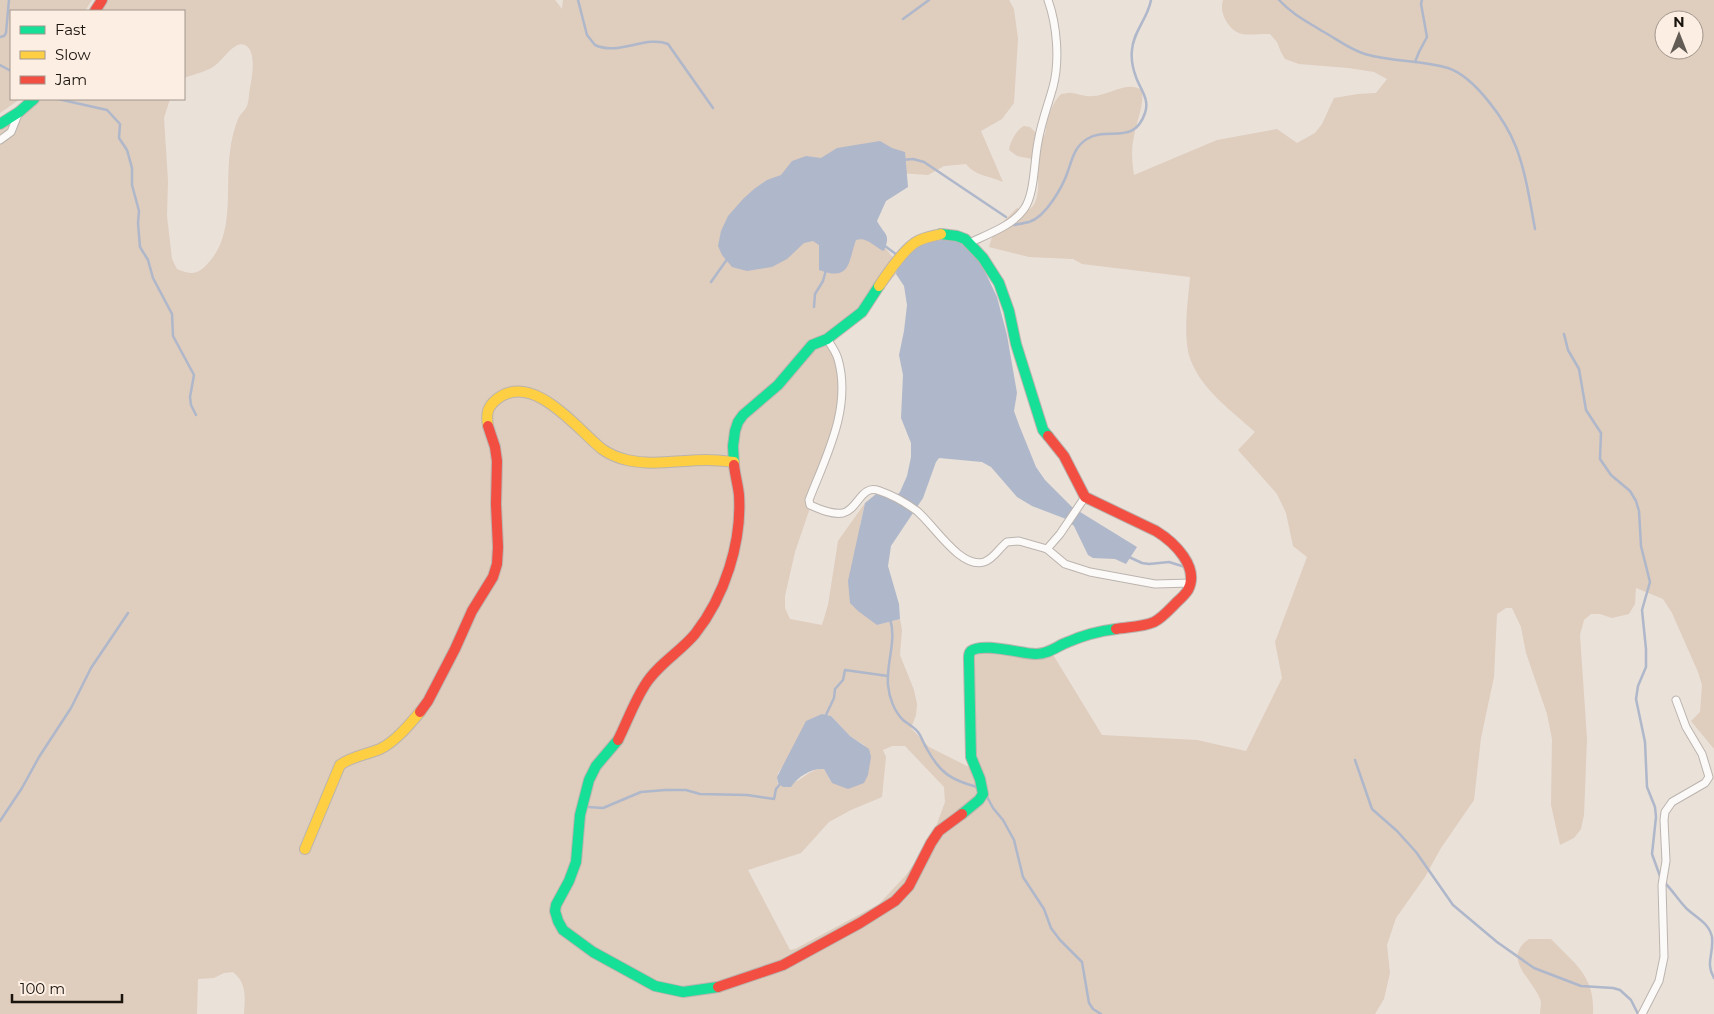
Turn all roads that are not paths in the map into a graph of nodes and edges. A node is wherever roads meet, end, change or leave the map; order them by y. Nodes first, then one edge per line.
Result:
1 (1048, 0) edge
2 (33, 100) edge
3 (19, 112) junction
4 (0, 124) edge
5 (0, 140) edge
6 (970, 243) junction
7 (827, 339) junction
8 (734, 462) junction
9 (1085, 497) junction
10 (1047, 549) junction
11 (1191, 583) junction
12 (1676, 700) dead end
13 (306, 849) dead end
14 (1642, 1014) edge

1 - 6 street
2 - 3 street
3 - 4 street
3 - 5 street
6 - 7 street
6 - 9 street
7 - 8 street
7 - 10 street
8 - 11 street
8 - 13 street
9 - 10 street
9 - 11 street
10 - 11 street
12 - 14 street

